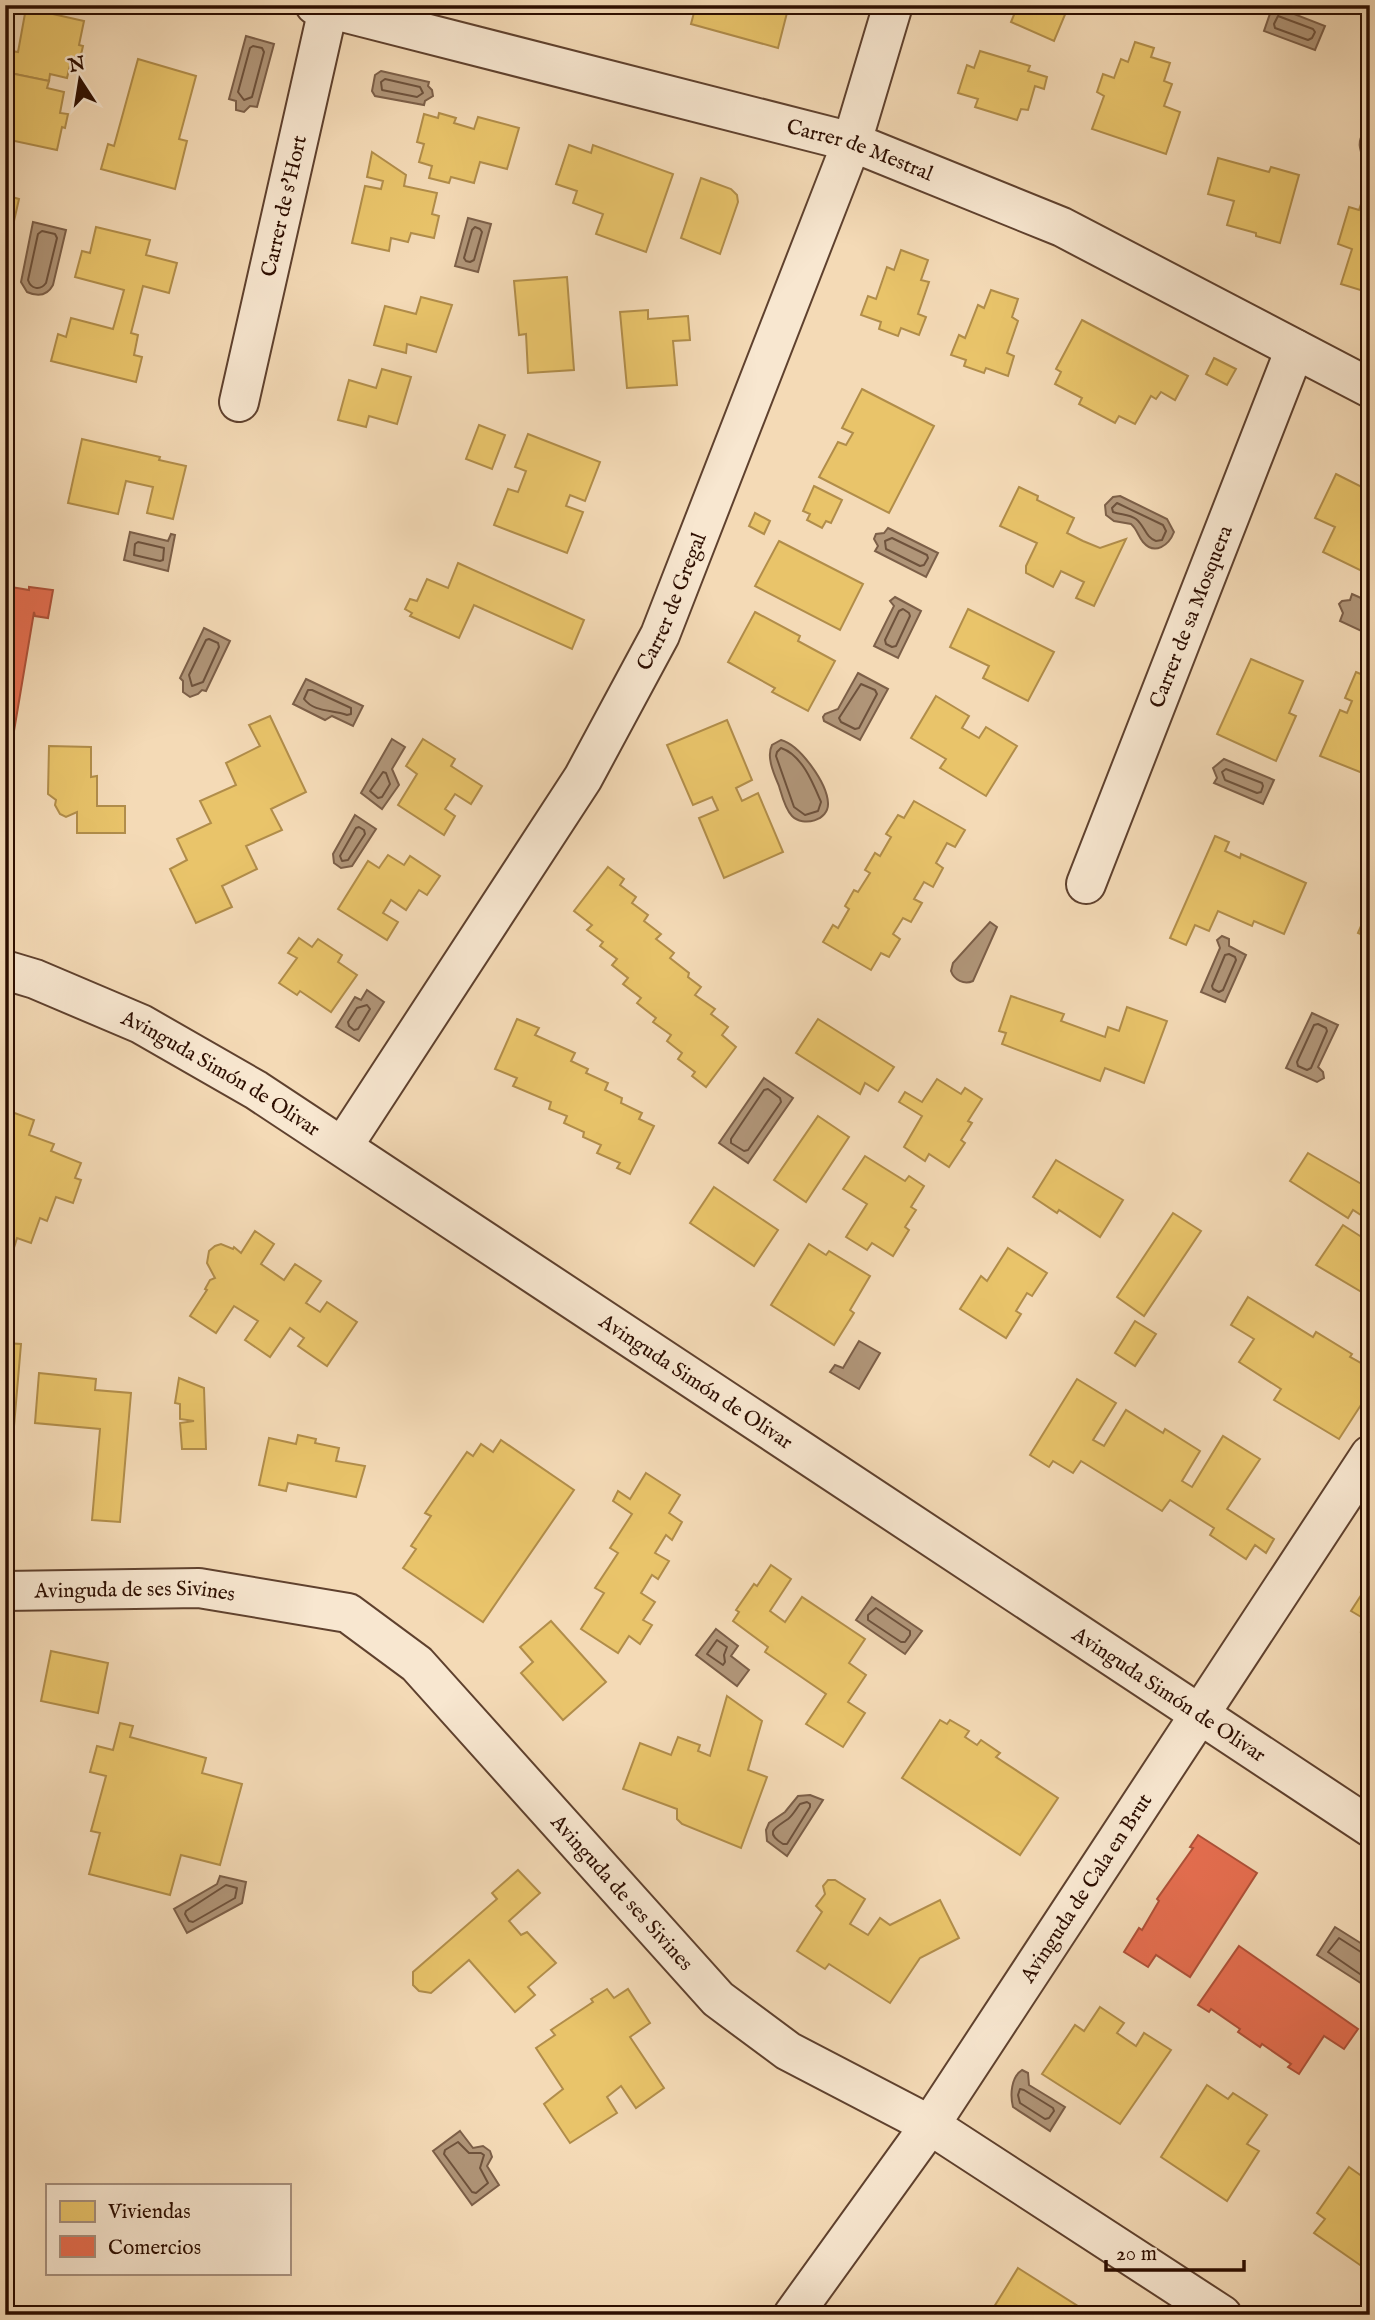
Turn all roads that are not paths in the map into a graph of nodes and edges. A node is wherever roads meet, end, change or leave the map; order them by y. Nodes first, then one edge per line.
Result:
1 (892, 5) edge
2 (321, 7) edge
3 (852, 142) junction
4 (1295, 349) junction
5 (1370, 388) edge
6 (239, 402) dead end
7 (1086, 884) dead end
8 (5, 970) edge
9 (343, 1146) junction
10 (1370, 1455) edge
11 (5, 1591) edge
12 (1200, 1716) junction
13 (1370, 1827) edge
14 (930, 2125) junction
15 (793, 2315) edge
16 (1222, 2315) edge

1 - 3 street, Carrer de Gregal
2 - 3 street, Carrer de Mestral
2 - 6 street, Carrer de s'Hort
3 - 4 street, Carrer de Mestral
3 - 9 street, Carrer de Gregal
4 - 5 street, Carrer de Mestral
4 - 7 street, Carrer de sa Mosquera
8 - 9 street, Avinguda Simón de Olivar
9 - 12 street, Avinguda Simón de Olivar
10 - 12 street, Avinguda de Cala en Brut
11 - 14 street, Avinguda de ses Sivines
12 - 13 street, Avinguda Simón de Olivar
12 - 14 street, Avinguda de Cala en Brut
14 - 15 street, Avinguda de Cala en Brut
14 - 16 street, Avinguda de ses Sivines

